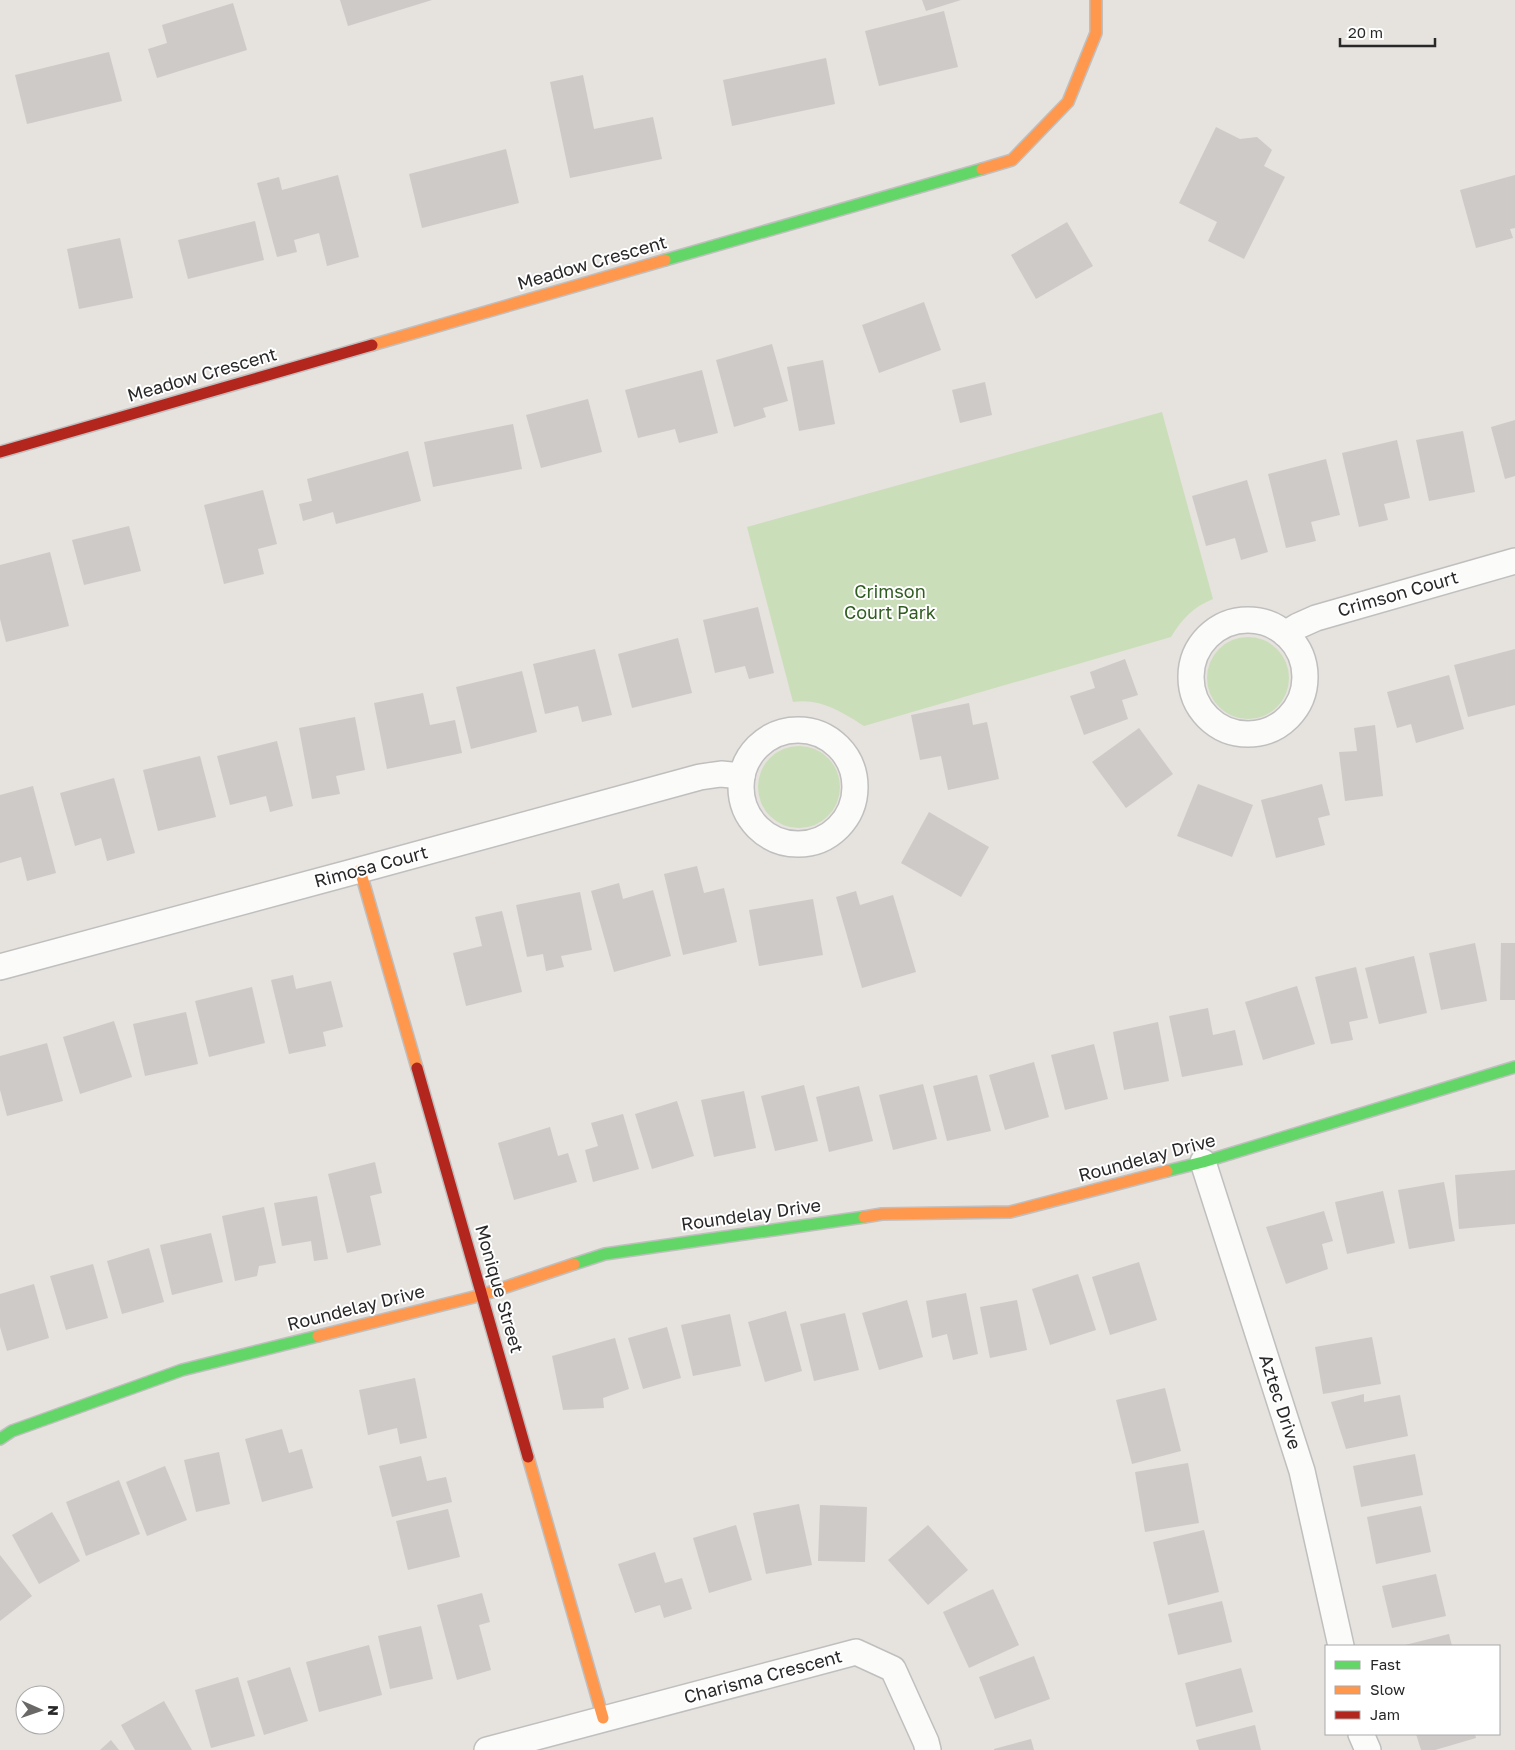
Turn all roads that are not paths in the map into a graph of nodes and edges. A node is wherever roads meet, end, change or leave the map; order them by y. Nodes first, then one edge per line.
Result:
1 (1096, 0) edge
2 (0, 452) edge
3 (1515, 561) edge
4 (1285, 634) junction
5 (742, 776) junction
6 (360, 870) junction
7 (0, 966) edge
8 (1515, 1067) edge
9 (1203, 1162) junction
10 (482, 1295) junction
11 (0, 1439) edge
12 (1341, 1645) edge
13 (603, 1718) junction
14 (1361, 1735) edge
15 (486, 1750) edge
16 (928, 1750) edge
17 (1368, 1750) edge

1 - 2 street, Meadow Crescent
3 - 4 street, Crimson Court
4 - 4 street
5 - 5 street
5 - 6 street, Rimosa Court
6 - 7 street, Rimosa Court
6 - 10 street, Monique Street
8 - 9 street, Roundelay Drive
9 - 10 street, Roundelay Drive
9 - 12 street, Aztec Drive
10 - 11 street, Roundelay Drive
10 - 13 street, Monique Street
13 - 15 street
13 - 16 street, Charisma Crescent
14 - 17 street

